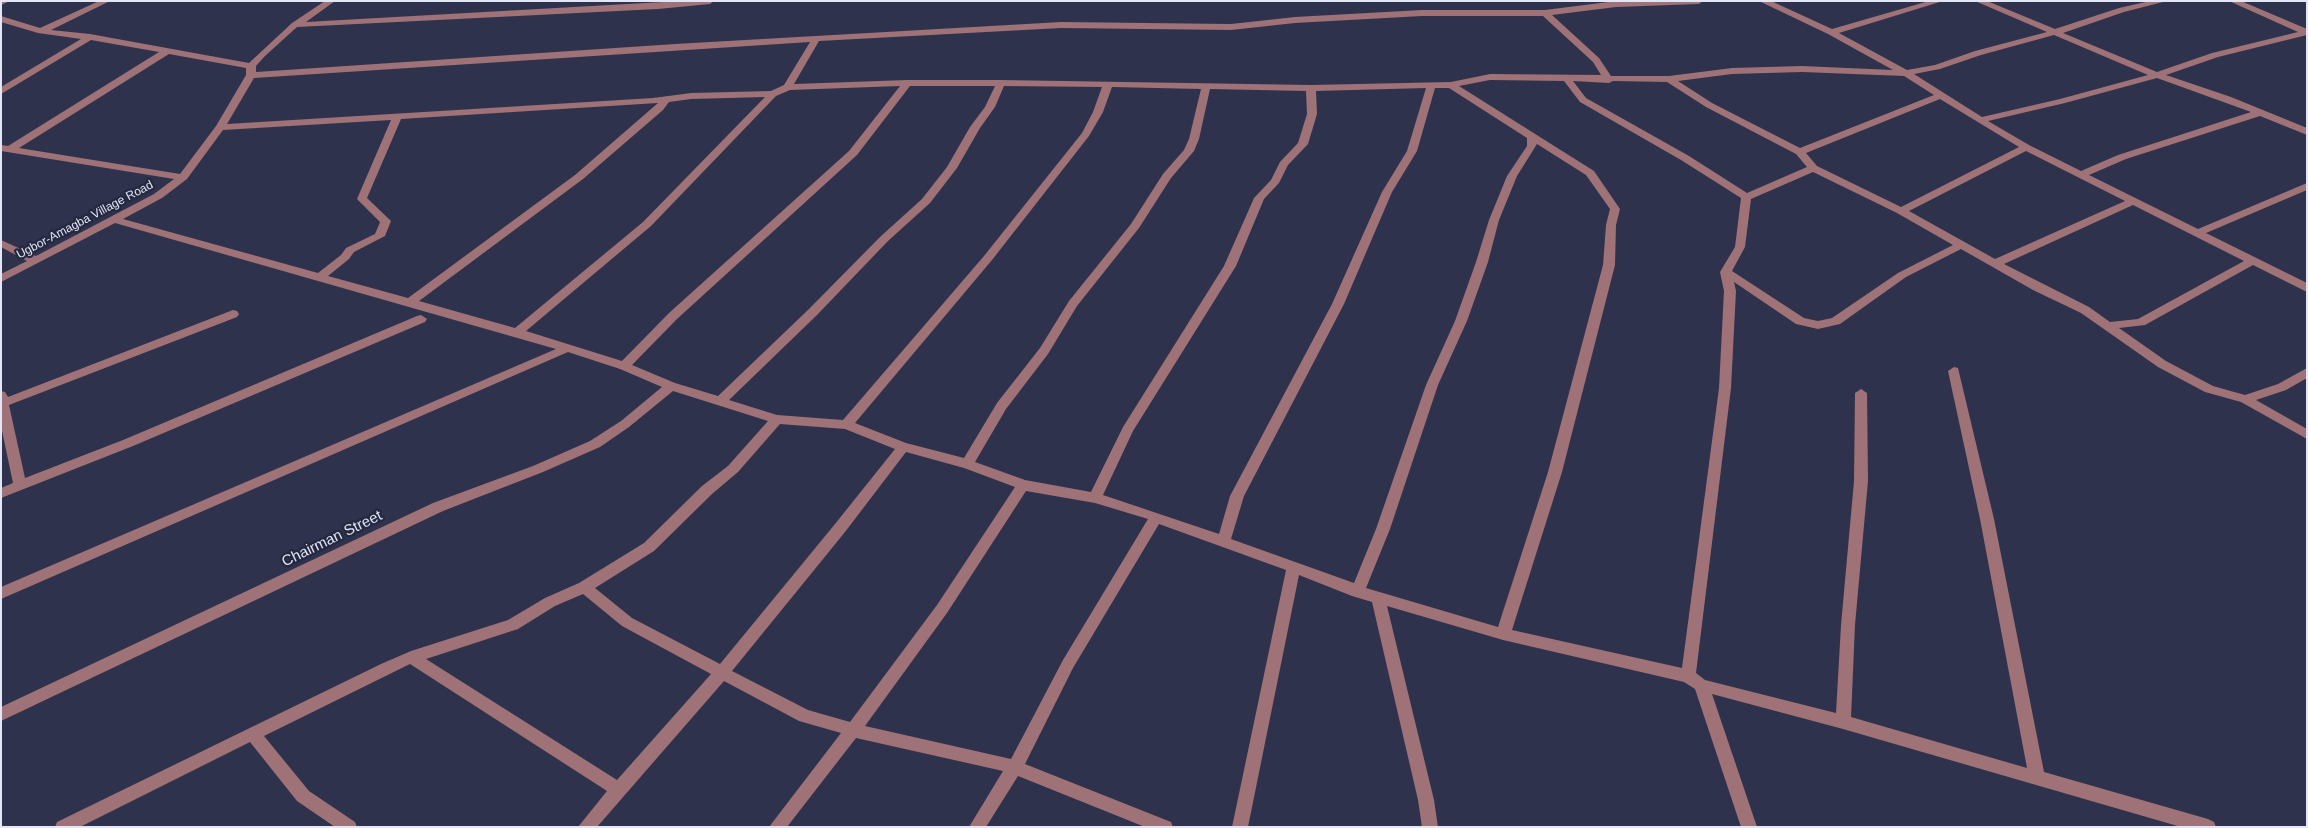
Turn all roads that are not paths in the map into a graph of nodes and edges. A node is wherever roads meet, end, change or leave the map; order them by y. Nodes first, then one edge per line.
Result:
1 (6, 1) edge
2 (106, 1) edge
3 (331, 1) edge
4 (710, 1) edge
5 (1699, 1) edge
6 (1763, 1) edge
7 (1939, 1) edge
8 (1979, 1) edge
9 (2163, 1) edge
10 (2233, 1) edge
11 (1, 3) edge
12 (659, 4) edge
13 (1544, 13) junction
14 (1, 20) edge
15 (12, 24) junction
16 (295, 25) junction
17 (1, 30) edge
18 (41, 31) junction
19 (1831, 32) junction
20 (2056, 32) junction
21 (2307, 32) edge
22 (90, 37) junction
23 (816, 39) junction
24 (167, 51) junction
25 (251, 70) junction
26 (1906, 73) junction
27 (2157, 75) junction
28 (1566, 77) junction
29 (1669, 79) junction
30 (1609, 80) junction
31 (907, 83) junction
32 (1001, 83) junction
33 (1108, 84) junction
34 (1432, 84) junction
35 (1451, 85) junction
36 (788, 87) junction
37 (1206, 87) junction
38 (1311, 88) junction
39 (1, 91) edge
40 (773, 94) junction
41 (1941, 95) junction
42 (665, 100) junction
43 (2258, 113) junction
44 (398, 116) junction
45 (1980, 120) junction
46 (220, 127) junction
47 (2307, 132) edge
48 (1532, 138) junction
49 (2026, 147) junction
50 (6, 149) edge
51 (1800, 152) junction
52 (1813, 168) junction
53 (2082, 174) junction
54 (183, 177) junction
55 (2307, 186) edge
56 (1746, 198) junction
57 (2133, 201) junction
58 (1901, 211) junction
59 (116, 220) junction
60 (2198, 234) junction
61 (1, 243) edge
62 (1961, 245) junction
63 (2254, 260) junction
64 (37, 261) junction
65 (1994, 264) junction
66 (1726, 272) junction
67 (321, 276) junction
68 (1, 279) edge
69 (2307, 288) edge
70 (411, 301) junction
71 (233, 314) dead end
72 (421, 319) dead end
73 (2108, 326) junction
74 (516, 332) junction
75 (568, 348) junction
76 (624, 366) junction
77 (1954, 371) dead end
78 (2307, 372) edge
79 (671, 386) junction
80 (1861, 393) dead end
81 (2245, 399) junction
82 (2, 401) edge
83 (720, 401) junction
84 (777, 419) junction
85 (846, 425) junction
86 (2307, 435) edge
87 (903, 446) junction
88 (967, 464) junction
89 (20, 485) junction
90 (1023, 485) junction
91 (1, 493) edge
92 (1095, 498) junction
93 (1156, 517) junction
94 (1223, 542) junction
95 (1294, 567) junction
96 (584, 587) junction
97 (1358, 592) junction
98 (1, 593) edge
99 (1378, 598) junction
100 (1503, 634) junction
101 (411, 657) junction
102 (722, 672) junction
103 (1688, 676) junction
104 (1701, 685) junction
105 (1, 714) edge
106 (1843, 722) junction
107 (853, 730) junction
108 (253, 734) junction
109 (1014, 767) junction
110 (2037, 778) junction
111 (618, 789) junction
112 (2186, 823) edge
113 (340, 825) edge
114 (63, 827) edge
115 (586, 827) edge
116 (777, 827) edge
117 (977, 827) edge
118 (1165, 827) edge
119 (1240, 827) edge
120 (1430, 827) edge
121 (1748, 827) edge
122 (2208, 827) edge

1 - 11 street
2 - 18 street
3 - 16 street, Ugbor-Amagba Village Road
4 - 12 street
5 - 13 street
6 - 19 street
7 - 19 street
8 - 20 street
9 - 20 street
10 - 21 street
12 - 16 street
13 - 23 street
13 - 30 street
14 - 15 street
15 - 17 street
15 - 18 street
16 - 25 street, Ugbor-Amagba Village Road
18 - 22 street
19 - 26 street
20 - 26 street
20 - 27 street
21 - 27 street
22 - 24 street
22 - 39 street
23 - 25 street
23 - 36 street
24 - 25 street
24 - 50 street
25 - 46 street, Ugbor-Amagba Village Road
26 - 29 street
26 - 41 street
27 - 43 street
27 - 45 street
28 - 30 street
28 - 35 street
28 - 56 street
29 - 30 street
29 - 51 street
31 - 32 street
31 - 36 street
31 - 76 street
32 - 33 street
32 - 83 street
33 - 37 street
33 - 85 street
34 - 35 street
34 - 38 street
34 - 94 street
35 - 48 street
36 - 40 street
37 - 38 street
37 - 88 street
38 - 92 street
40 - 42 street
40 - 74 street
41 - 45 street
41 - 51 street
42 - 44 street
42 - 70 street
43 - 47 street
43 - 53 street
44 - 46 street
44 - 67 street
45 - 49 street
46 - 54 street, Ugbor-Amagba Village Road
48 - 97 street
48 - 100 street
49 - 53 street
49 - 58 street
50 - 54 street
51 - 52 street
52 - 56 street
52 - 58 street
53 - 57 street
54 - 59 street, Ugbor-Amagba Village Road
55 - 60 street
56 - 66 street
57 - 60 street
57 - 65 street
58 - 62 street
59 - 64 street, Ugbor-Amagba Village Road
59 - 67 street
60 - 63 street
61 - 64 street
62 - 65 street
62 - 66 street
63 - 69 street
63 - 73 street
64 - 68 street, Ugbor-Amagba Village Road
65 - 73 street
66 - 103 street
67 - 70 street
70 - 74 street
71 - 82 street
72 - 89 street
73 - 81 street
74 - 75 street
75 - 76 street
75 - 98 street
76 - 79 street
77 - 110 street
78 - 81 street
79 - 83 street
79 - 105 street, Chairman Street
80 - 106 street
81 - 86 street
82 - 89 street
83 - 84 street
84 - 85 street
84 - 96 street
85 - 87 street
87 - 88 street
87 - 102 street
88 - 90 street
89 - 91 street
90 - 92 street
90 - 107 street
92 - 93 street
93 - 94 street
93 - 109 street
94 - 95 street
95 - 97 street
95 - 119 street
96 - 101 street
96 - 102 street
97 - 99 street
99 - 100 street
99 - 120 street
100 - 103 street
101 - 108 street
101 - 111 street
102 - 107 street
102 - 111 street
103 - 104 street
104 - 106 street
104 - 121 street
106 - 110 street
107 - 109 street
107 - 116 street
108 - 113 street
108 - 114 street
109 - 117 street
109 - 118 street
110 - 112 street
111 - 115 street
112 - 122 street

